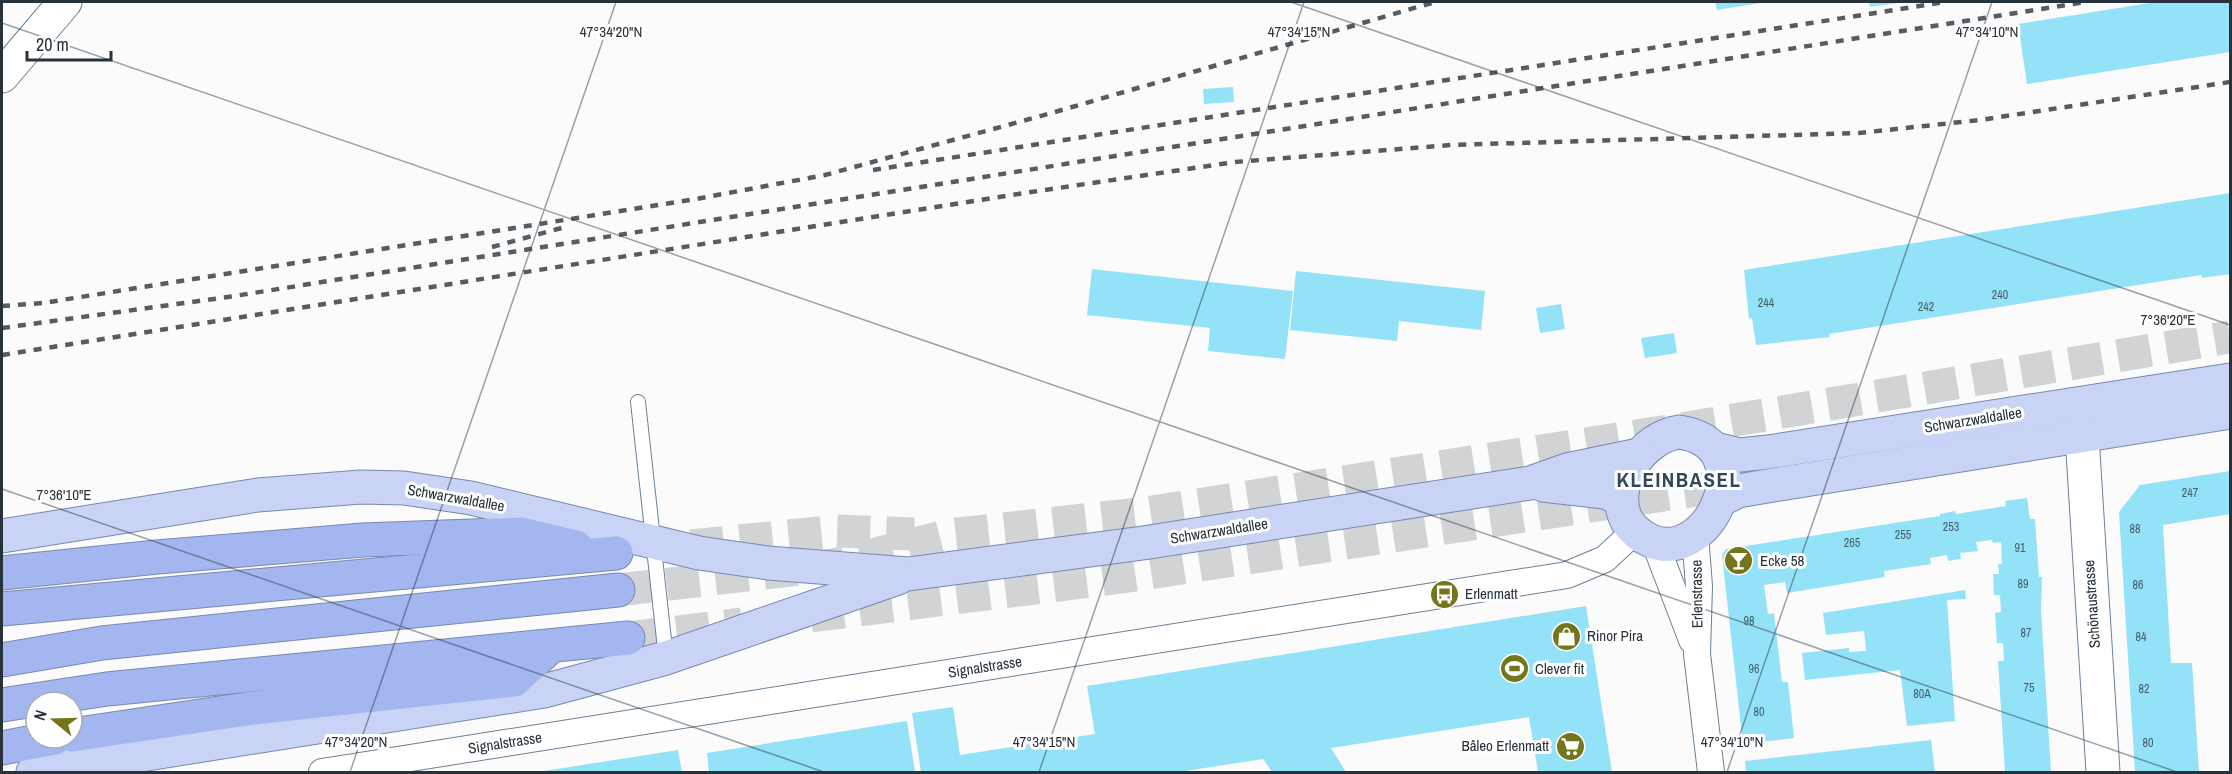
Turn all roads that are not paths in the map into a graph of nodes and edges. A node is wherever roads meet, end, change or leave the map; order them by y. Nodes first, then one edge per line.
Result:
1 (65, 2) edge
2 (2, 76) edge
3 (2230, 380) edge
4 (638, 402) dead end
5 (2230, 412) edge
6 (2082, 436) junction
7 (1715, 449) junction
8 (1639, 455) junction
9 (1530, 483) junction
10 (1621, 498) junction
11 (1720, 500) junction
12 (1695, 534) junction
13 (2, 536) edge
14 (1645, 537) junction
15 (654, 543) junction
16 (2, 573) edge
17 (908, 574) junction
18 (618, 590) tunnel mouth
19 (2, 609) edge
20 (628, 638) tunnel mouth
21 (551, 646) junction
22 (1697, 654) junction
23 (666, 658) junction
24 (2, 660) edge
25 (2, 705) edge
26 (84, 733) edge
27 (24, 744) edge
28 (2, 748) edge
29 (33, 772) edge
30 (322, 772) edge
31 (1711, 772) edge
32 (2103, 772) edge

1 - 2 street
3 - 7 main road, Schwarzwaldallee
4 - 15 lane
5 - 6 main road
6 - 11 main road
6 - 32 street, Schönaustrasse
7 - 8 main road
7 - 11 main road
8 - 9 main road, Schwarzwaldallee
8 - 10 main road
9 - 10 main road, Schwarzwaldallee
9 - 17 main road, Schwarzwaldallee
10 - 14 main road
11 - 12 main road
12 - 14 main road
12 - 22 street, Erlenstrasse
13 - 15 main road, Schwarzwaldallee
14 - 22 street, Erlenstrasse
14 - 30 street, Signalstrasse
15 - 17 main road, Schwarzwaldallee
15 - 23 lane
16 - 19 highway
17 - 23 main road, Schwarzwaldallee
18 - 24 highway
20 - 21 highway
21 - 25 highway
21 - 26 highway
22 - 31 street, Erlenstrasse
23 - 29 main road, Schwarzwaldallee
27 - 28 highway

